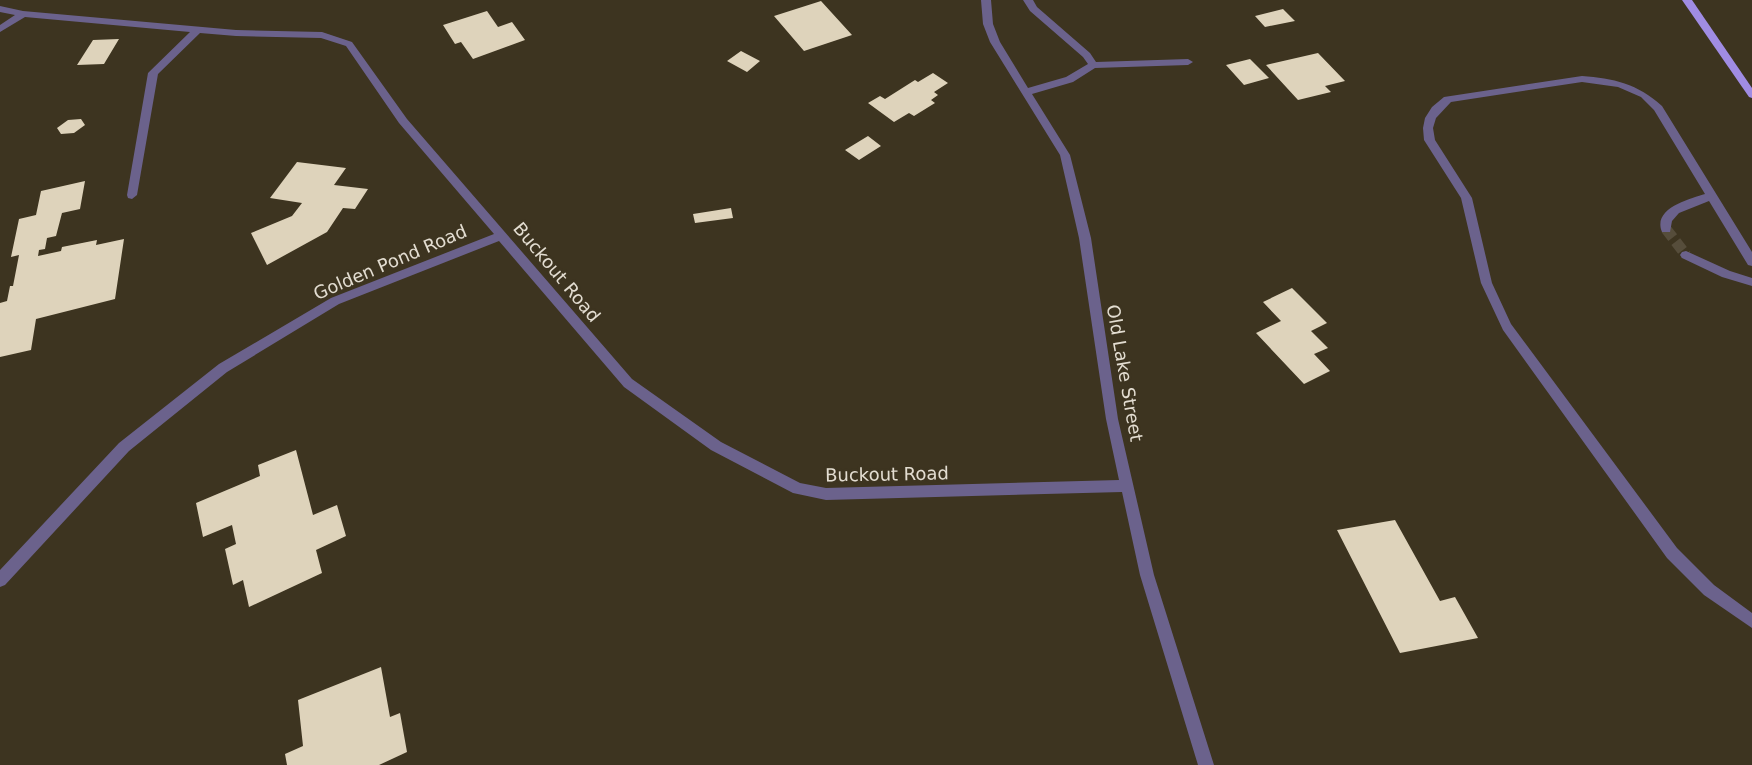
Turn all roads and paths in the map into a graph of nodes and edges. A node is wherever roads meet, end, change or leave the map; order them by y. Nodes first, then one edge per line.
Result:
1 (986, 0) edge
2 (1028, 0) edge
3 (1687, 0) edge
4 (0, 9) edge
5 (23, 14) junction
6 (0, 29) edge
7 (198, 30) junction
8 (1188, 62) dead end
9 (1093, 65) junction
10 (1026, 92) junction
11 (1752, 94) edge
12 (132, 195) dead end
13 (1712, 196) junction
14 (1666, 229) dead end
15 (502, 234) junction
16 (1686, 255) tunnel mouth
17 (1752, 262) edge
18 (1752, 282) edge
19 (1128, 486) junction
20 (0, 580) edge
21 (1752, 621) edge
22 (1206, 765) edge

1 - 10 street, Old Lake Street
2 - 9 street
3 - 11 main road
4 - 5 street, Buckout Road
5 - 6 street
5 - 7 street, Buckout Road
7 - 12 street
7 - 15 street, Buckout Road
8 - 9 street
9 - 10 street
10 - 19 street, Old Lake Street
13 - 14 street
13 - 17 street
13 - 21 street
15 - 19 street, Buckout Road
15 - 20 street, Golden Pond Road
16 - 18 street
19 - 22 street, Old Lake Street

